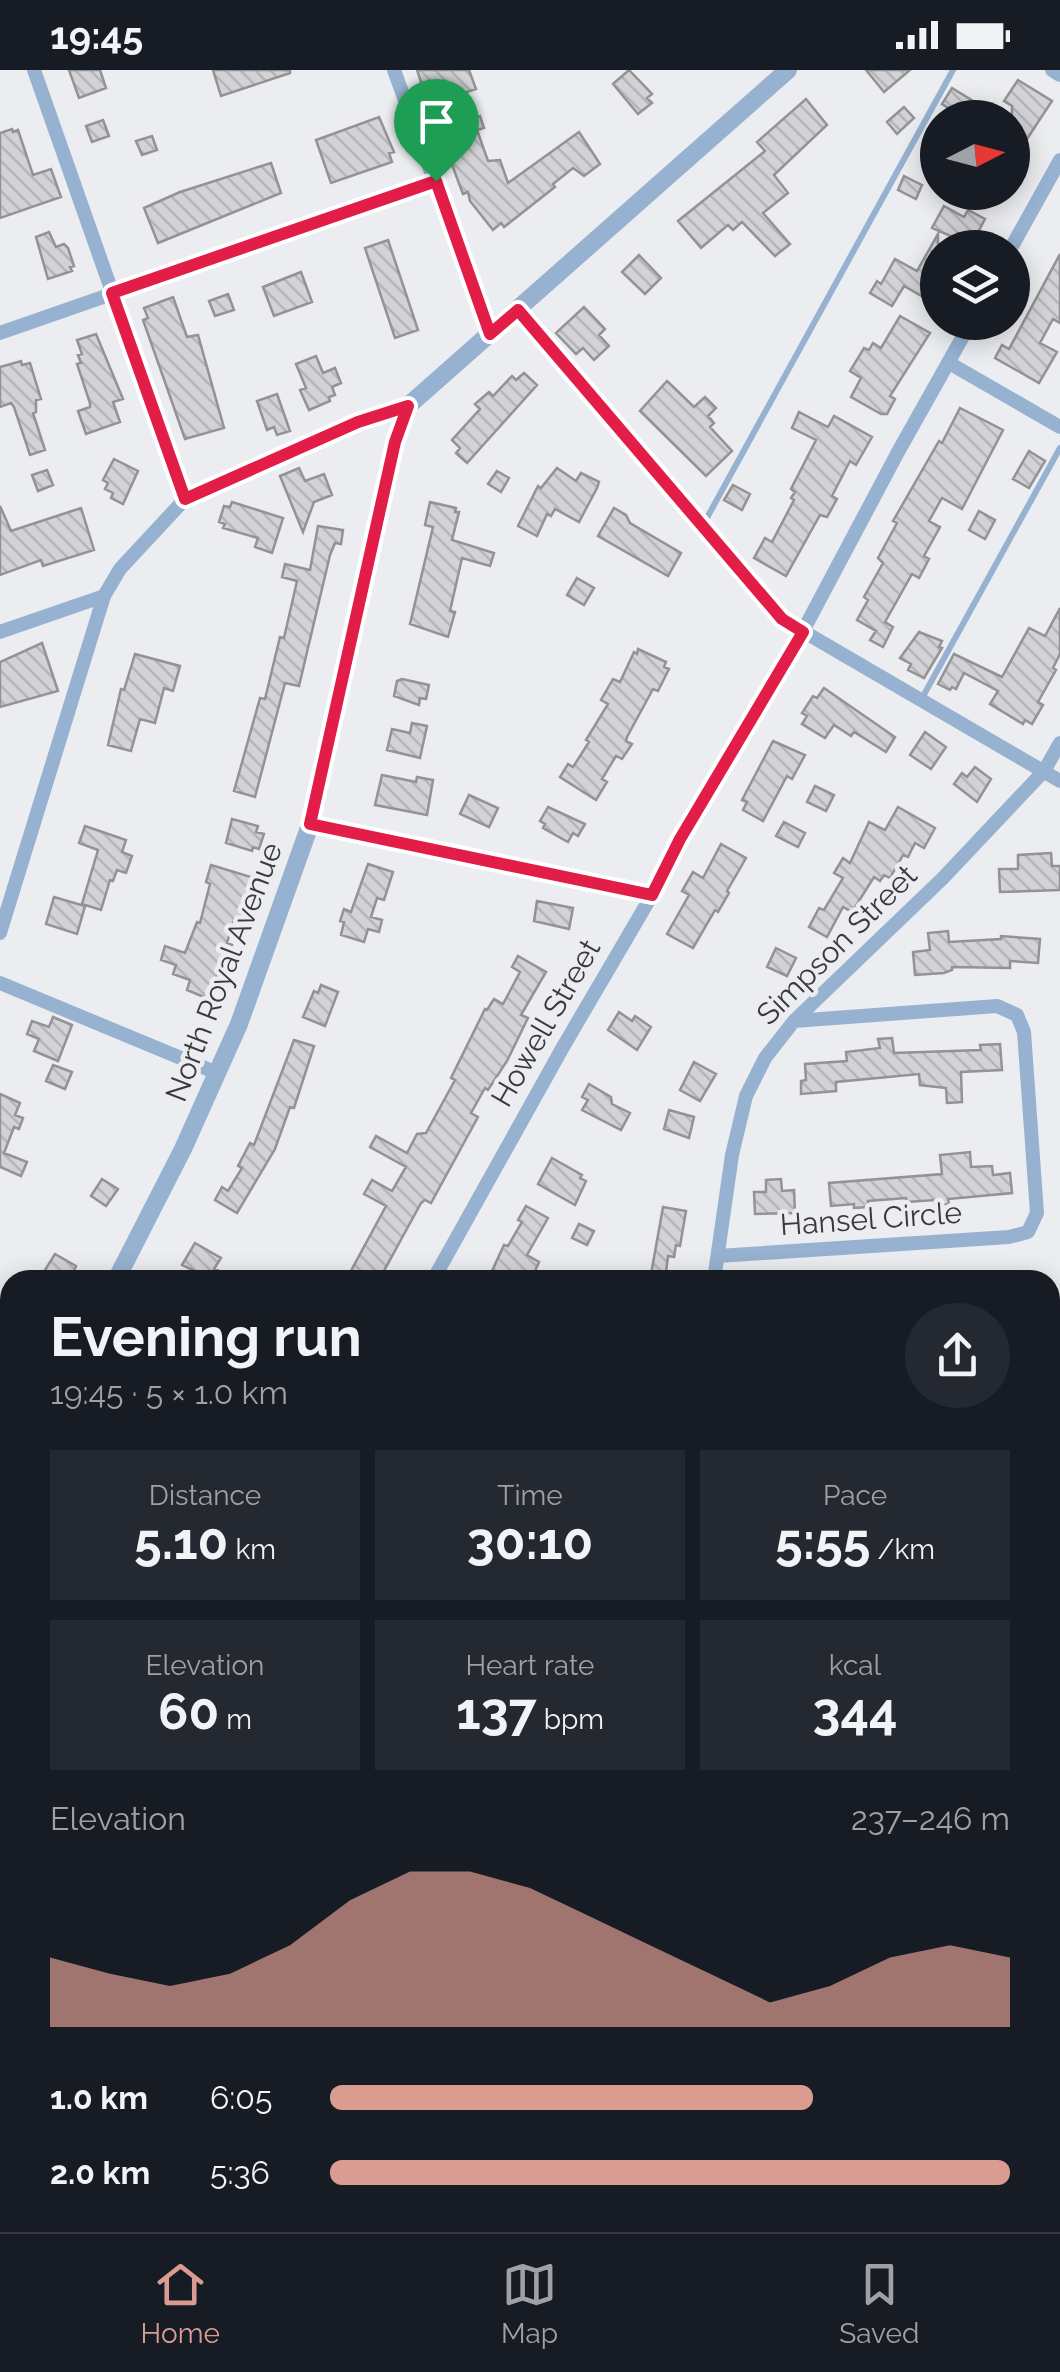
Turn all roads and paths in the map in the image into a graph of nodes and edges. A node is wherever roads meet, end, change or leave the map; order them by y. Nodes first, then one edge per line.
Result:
1 (34, 70) edge
2 (394, 70) edge
3 (788, 70) edge
4 (953, 70) edge
5 (1052, 70) edge
6 (1060, 74) edge
7 (1060, 160) edge
8 (436, 181) junction
9 (1021, 230) edge
10 (112, 293) junction
11 (518, 310) junction
12 (0, 334) edge
13 (490, 334) junction
14 (961, 340) edge
15 (949, 362) junction
16 (408, 406) junction
17 (1060, 427) edge
18 (1060, 448) edge
19 (185, 499) junction
20 (702, 528) junction
21 (104, 596) junction
22 (0, 632) edge
23 (803, 632) junction
24 (921, 700) junction
25 (1060, 743) edge
26 (1044, 772) junction
27 (1060, 781) edge
28 (310, 824) junction
29 (652, 895) junction
30 (0, 933) edge
31 (0, 983) edge
32 (794, 1021) junction
33 (218, 1073) junction
34 (718, 1256) junction
35 (121, 1270) edge
36 (439, 1270) edge
37 (716, 1270) edge

1 - 10 street
2 - 8 street
3 - 11 street
4 - 20 lane
5 - 6 street
7 - 9 street
8 - 10 street
8 - 13 street
10 - 12 street
10 - 19 street
11 - 13 street
11 - 20 street
13 - 16 street
14 - 15 street, Howell Street
15 - 17 street
15 - 23 street, Howell Street
16 - 19 street
16 - 28 street, North Royal Avenue
18 - 24 lane
19 - 21 street
20 - 23 street
21 - 22 street
21 - 30 street
23 - 24 street
23 - 29 street, Howell Street
24 - 26 street
25 - 26 street, Simpson Street
26 - 27 street
26 - 32 street, Simpson Street
28 - 29 street
28 - 33 street, North Royal Avenue
29 - 36 street, Howell Street
31 - 33 street
32 - 34 street, Simpson Street
32 - 34 street, Hansel Circle
33 - 35 street, North Royal Avenue
34 - 37 street, Simpson Street

